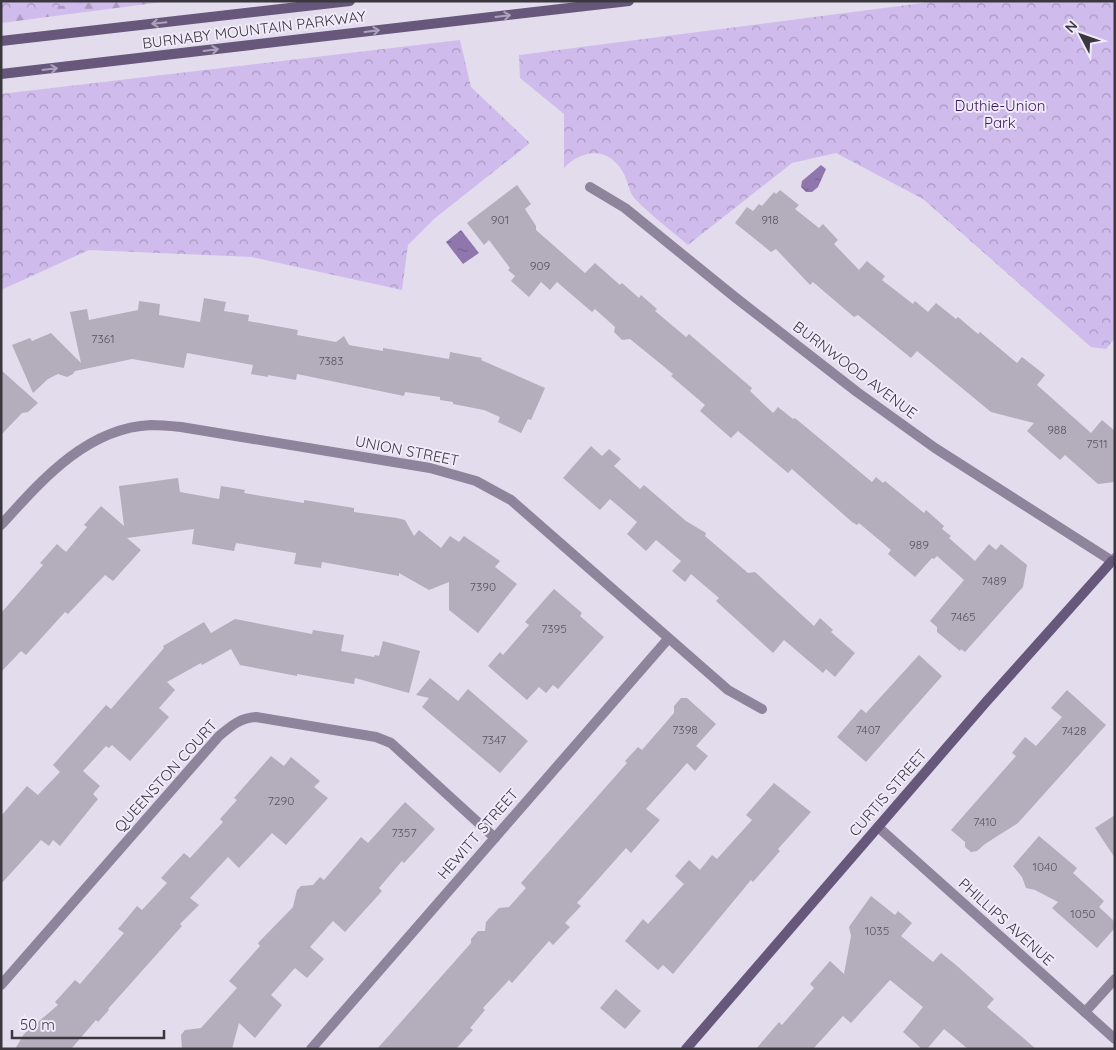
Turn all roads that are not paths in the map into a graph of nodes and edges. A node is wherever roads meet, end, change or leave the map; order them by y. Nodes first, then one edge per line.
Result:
1 (350, 1) edge
2 (629, 1) edge
3 (1, 41) edge
4 (1, 74) edge
5 (590, 188) dead end
6 (1, 525) edge
7 (1114, 560) edge
8 (1115, 573) edge
9 (668, 639) junction
10 (762, 709) dead end
11 (878, 828) junction
12 (495, 838) junction
13 (1115, 979) edge
14 (1, 985) edge
15 (1085, 1012) junction
16 (1115, 1039) edge
17 (311, 1049) edge
18 (686, 1049) edge

1 -> 3 main road, BURNABY MOUNTAIN PARKWAY
4 -> 2 main road, BURNABY MOUNTAIN PARKWAY
5 - 7 street, BURNWOOD AVENUE
6 - 9 street, UNION STREET
7 - 8 main road
7 - 11 main road, CURTIS STREET
9 - 10 street, UNION STREET
9 - 12 street, HEWITT STREET
11 - 15 street, PHILLIPS AVENUE
11 - 18 main road, CURTIS STREET
12 - 14 street, QUEENSTON COURT
12 - 17 street, HEWITT STREET
13 - 15 street
15 - 16 street, PHILLIPS AVENUE

